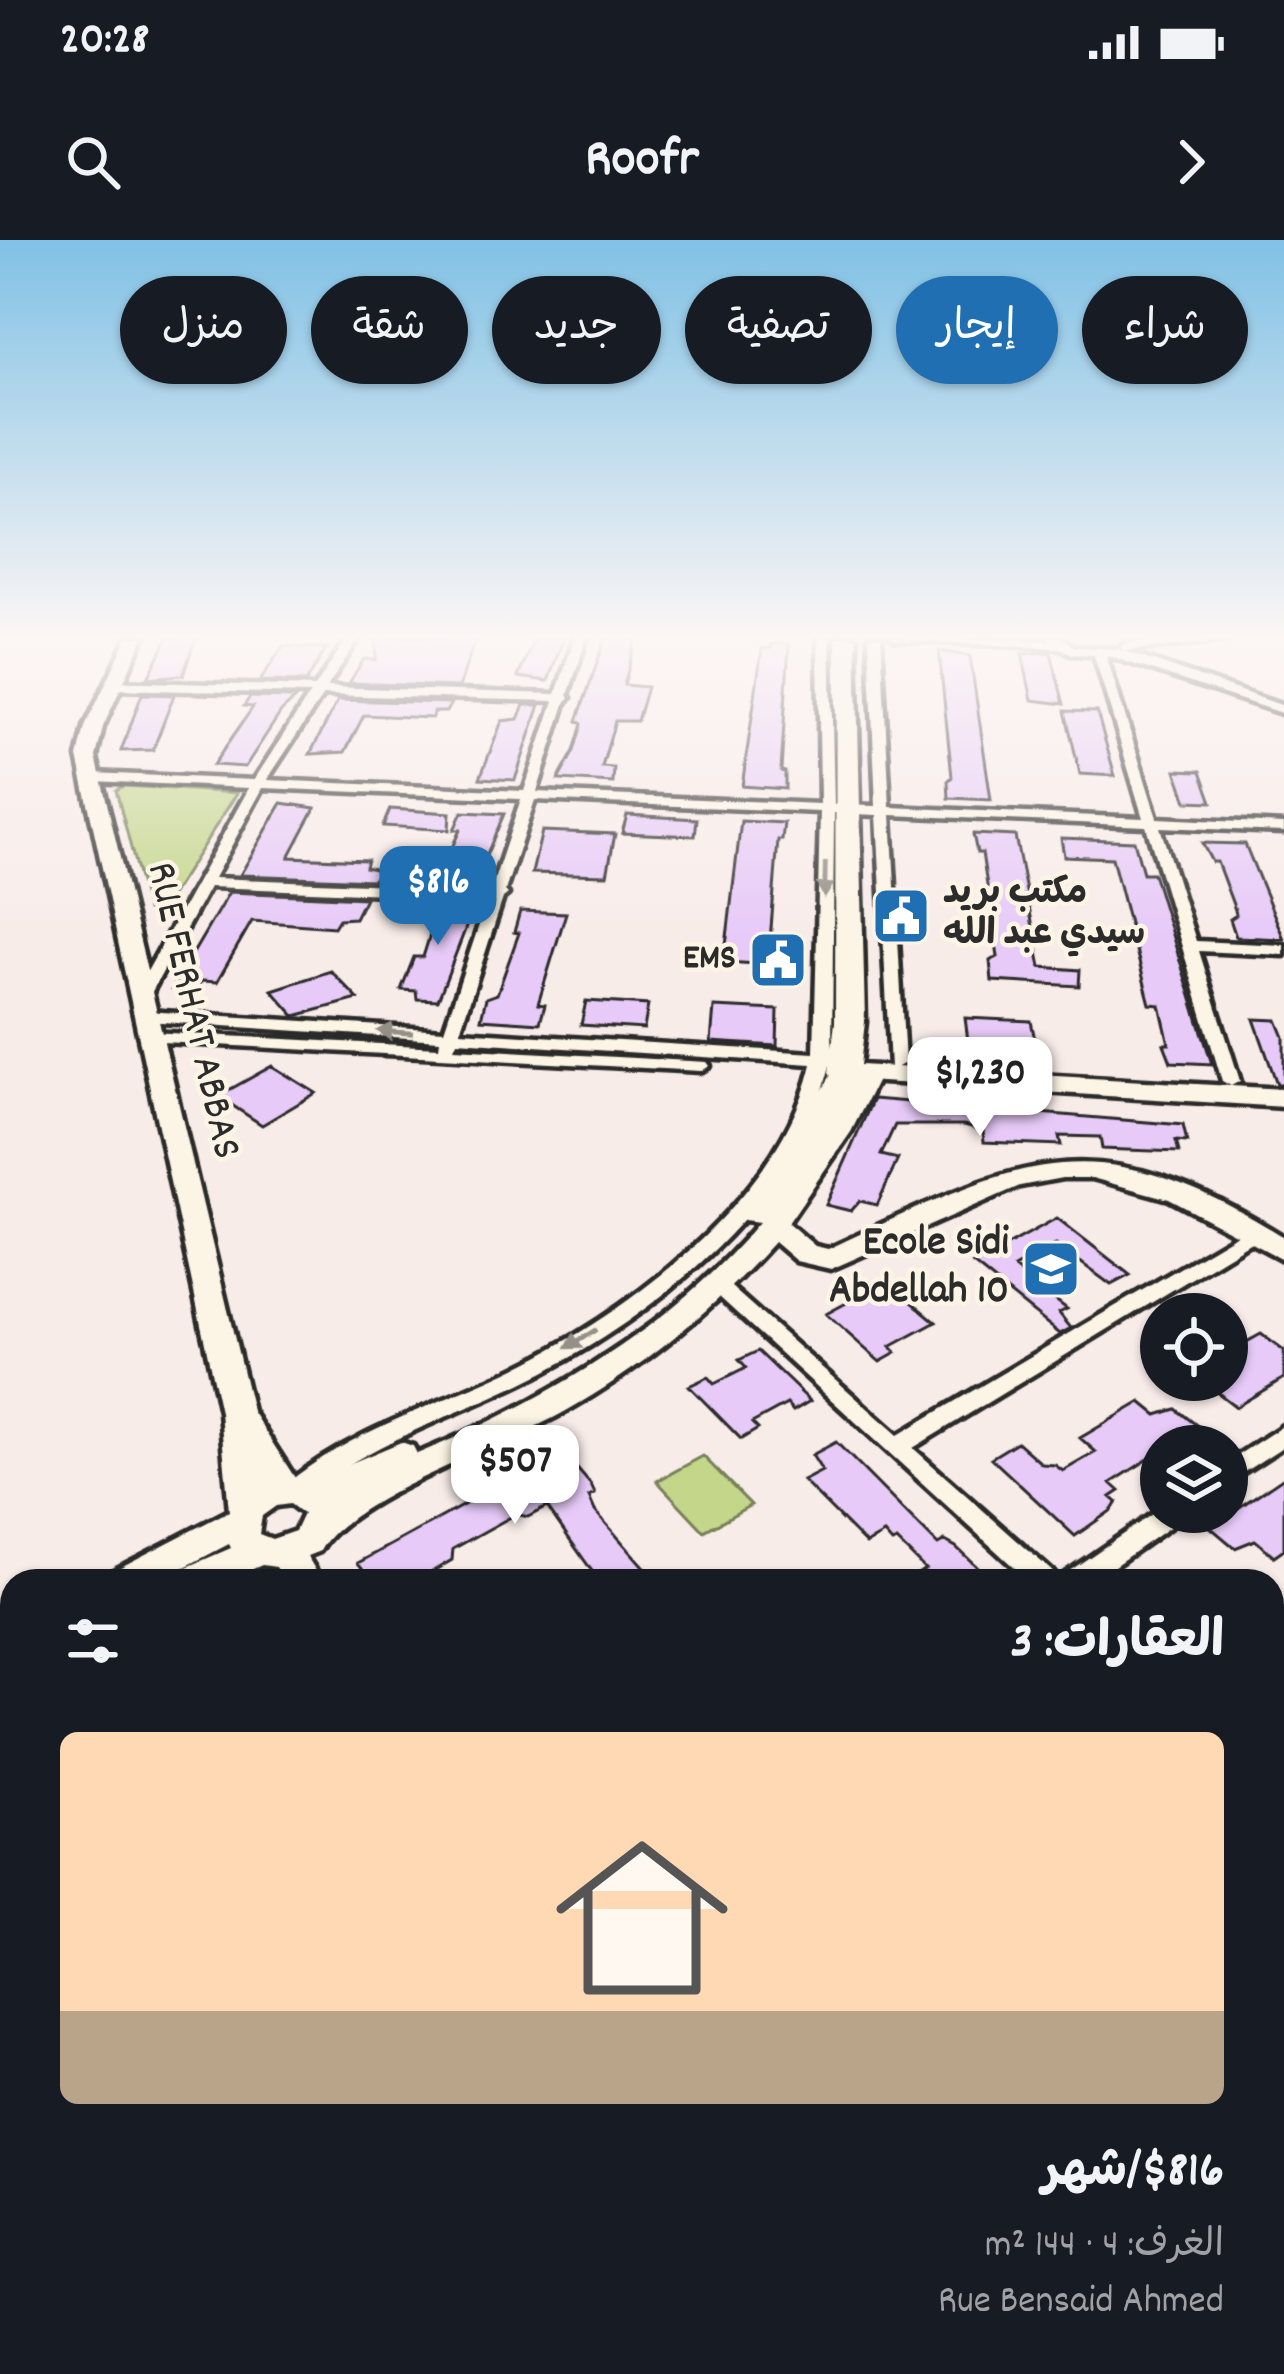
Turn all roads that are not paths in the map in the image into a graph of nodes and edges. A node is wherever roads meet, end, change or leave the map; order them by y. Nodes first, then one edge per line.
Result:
1 (90, 737) edge
2 (289, 737) edge
3 (551, 737) edge
4 (834, 737) edge
5 (851, 737) edge
6 (857, 737) edge
7 (863, 737) edge
8 (1134, 737) edge
9 (92, 777) junction
10 (260, 781) junction
11 (532, 794) junction
12 (855, 808) junction
13 (1152, 822) junction
14 (1284, 828) edge
15 (204, 882) junction
16 (500, 894) junction
17 (1190, 946) junction
18 (1284, 950) edge
19 (146, 1016) junction
20 (448, 1044) junction
21 (852, 1066) junction
22 (1231, 1081) junction
23 (1284, 1084) edge
24 (1284, 1098) edge
25 (772, 1225) junction
26 (1254, 1231) junction
27 (1284, 1250) edge
28 (715, 1284) junction
29 (236, 1412) junction
30 (1284, 1434) edge
31 (897, 1446) junction
32 (1248, 1459) edge
33 (301, 1500) junction
34 (1143, 1533) edge
35 (267, 1543) edge
36 (171, 1569) edge
37 (215, 1569) edge
38 (1033, 1569) edge
39 (1092, 1569) edge

1 - 9 street, RUE FERHAT ABBAS
2 - 10 street
3 - 11 street
4 - 12 street
5 - 12 main road
6 - 12 main road
7 - 12 street
8 - 13 street
9 - 10 street
9 - 19 street, RUE FERHAT ABBAS
10 - 11 street
10 - 15 street
11 - 12 street
11 - 16 street
12 - 13 street
12 - 21 main road
12 -> 21 street
13 - 14 street
13 - 17 street
15 - 16 street
15 - 19 street
16 - 20 street
17 - 18 street
17 - 22 street
19 - 20 street
19 - 29 street, RUE FERHAT ABBAS
20 - 21 street
21 - 22 main road
21 - 24 main road
21 - 25 street
21 -> 33 street
22 - 23 main road
25 - 26 street
25 - 28 street
26 - 27 street
26 - 31 street
28 - 31 street
28 - 33 street
29 - 33 street, RUE FERHAT ABBAS
29 - 35 street, RUE FERHAT ABBAS
30 - 32 street
31 - 38 street
33 - 35 street
33 - 35 street
34 - 39 street
35 - 36 street
35 - 37 street

